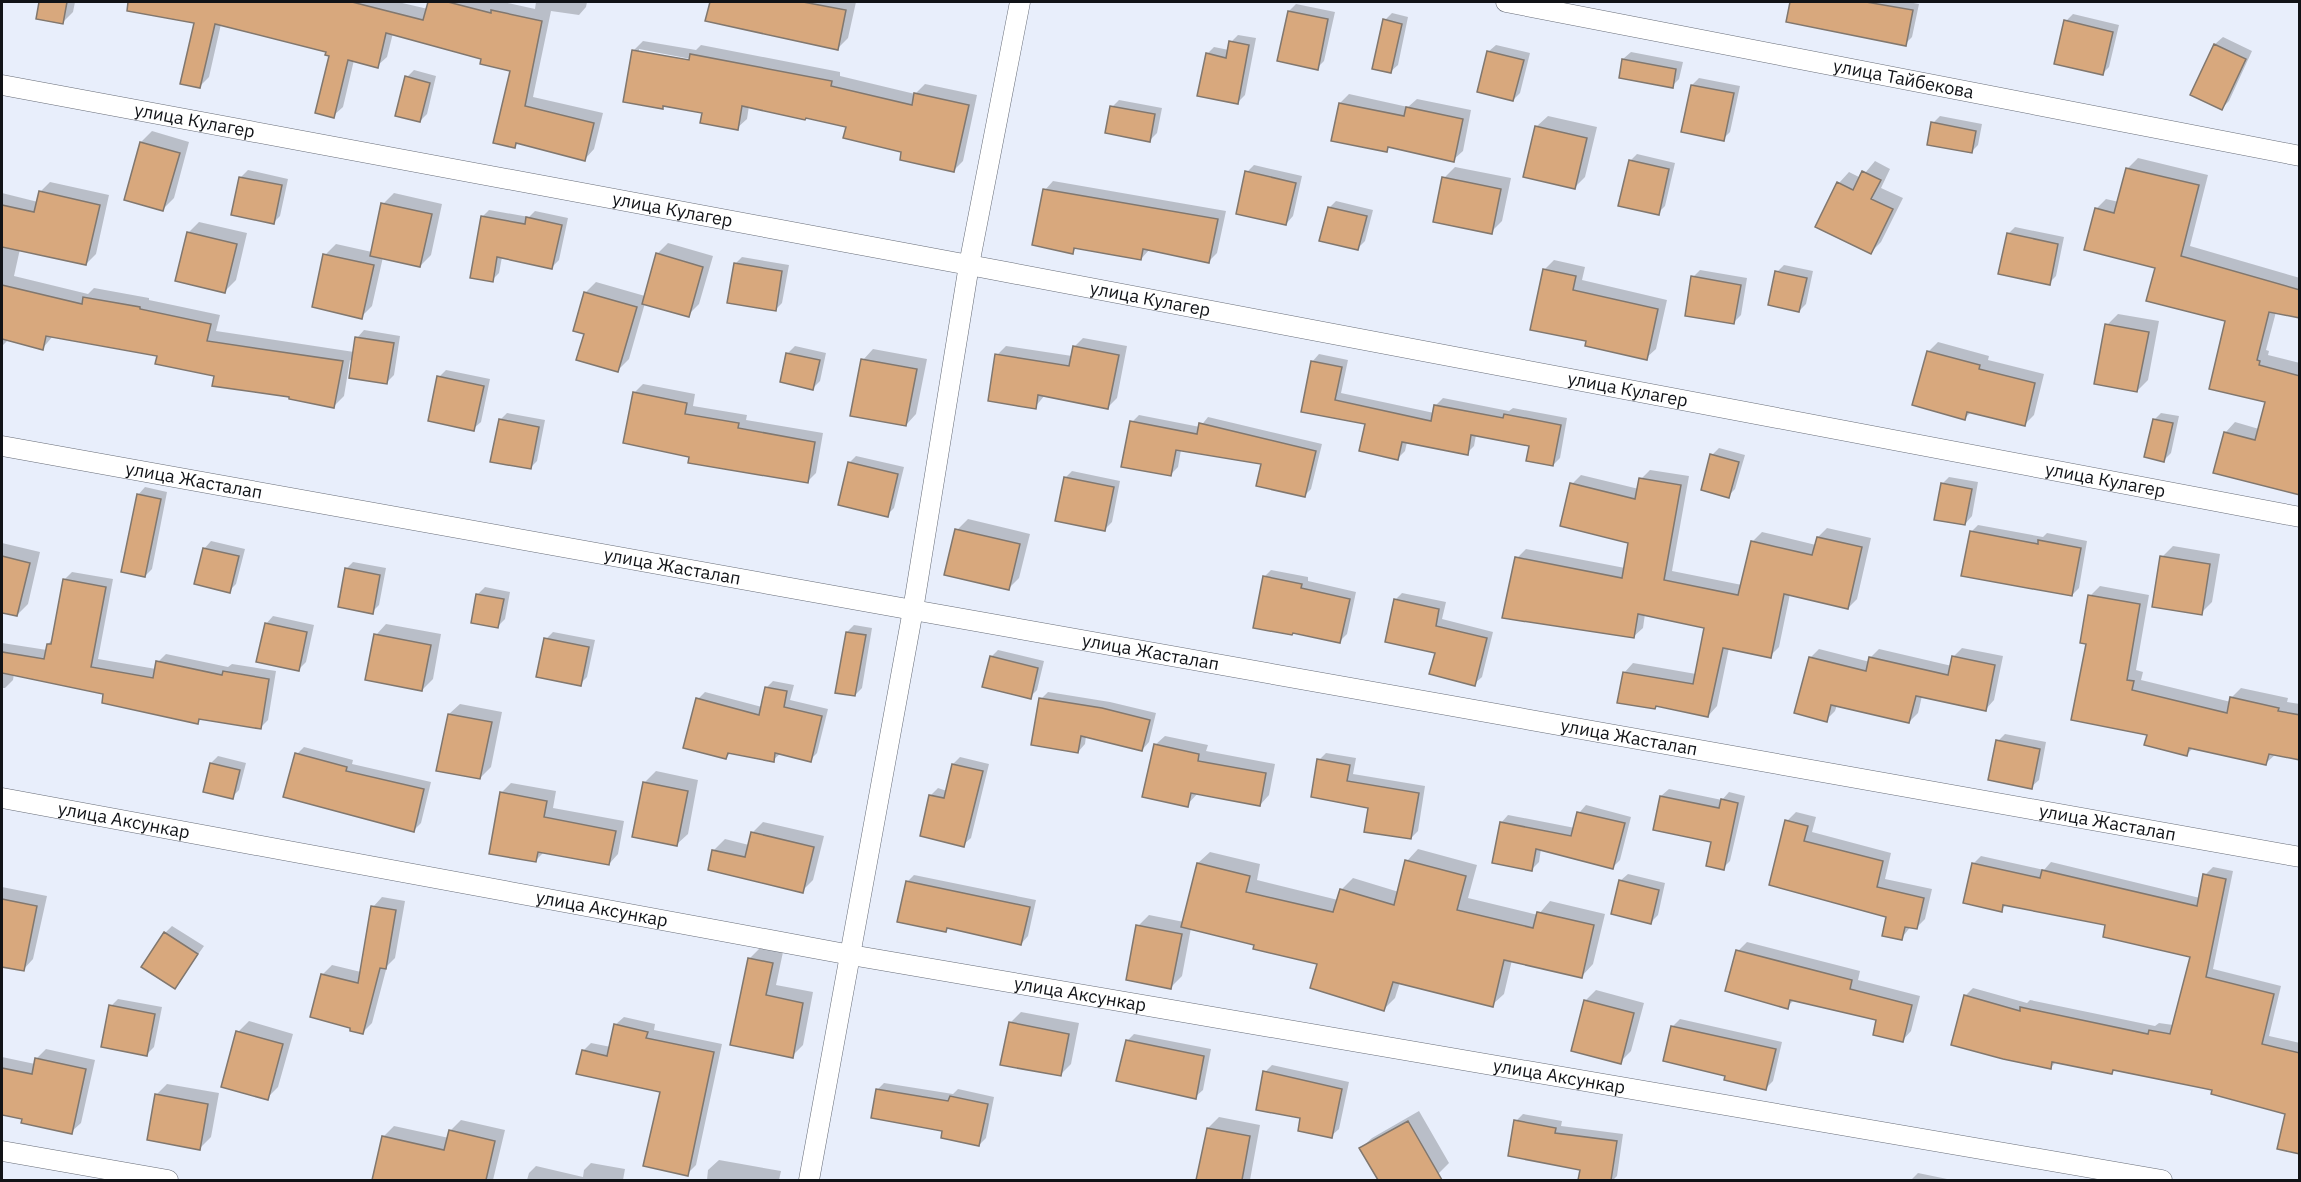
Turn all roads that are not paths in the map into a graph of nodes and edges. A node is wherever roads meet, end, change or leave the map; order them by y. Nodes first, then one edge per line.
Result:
1 (1020, 2) edge
2 (1506, 2) edge
3 (2, 85) edge
4 (2300, 156) edge
5 (969, 265) junction
6 (2, 446) edge
7 (2300, 517) edge
8 (913, 610) junction
9 (2, 798) edge
10 (2300, 856) edge
11 (851, 955) junction
12 (2, 1151) edge
13 (168, 1180) edge
14 (809, 1180) edge
15 (2162, 1180) edge

1 - 5 street
2 - 4 street, улица Тайбекова
3 - 5 street, улица Кулагер
5 - 7 street, улица Кулагер
5 - 8 street
6 - 8 street, улица Жасталап
8 - 10 street, улица Жасталап
8 - 11 street
9 - 11 street, улица Аксункар
11 - 14 street
11 - 15 street, улица Аксункар
12 - 13 street

